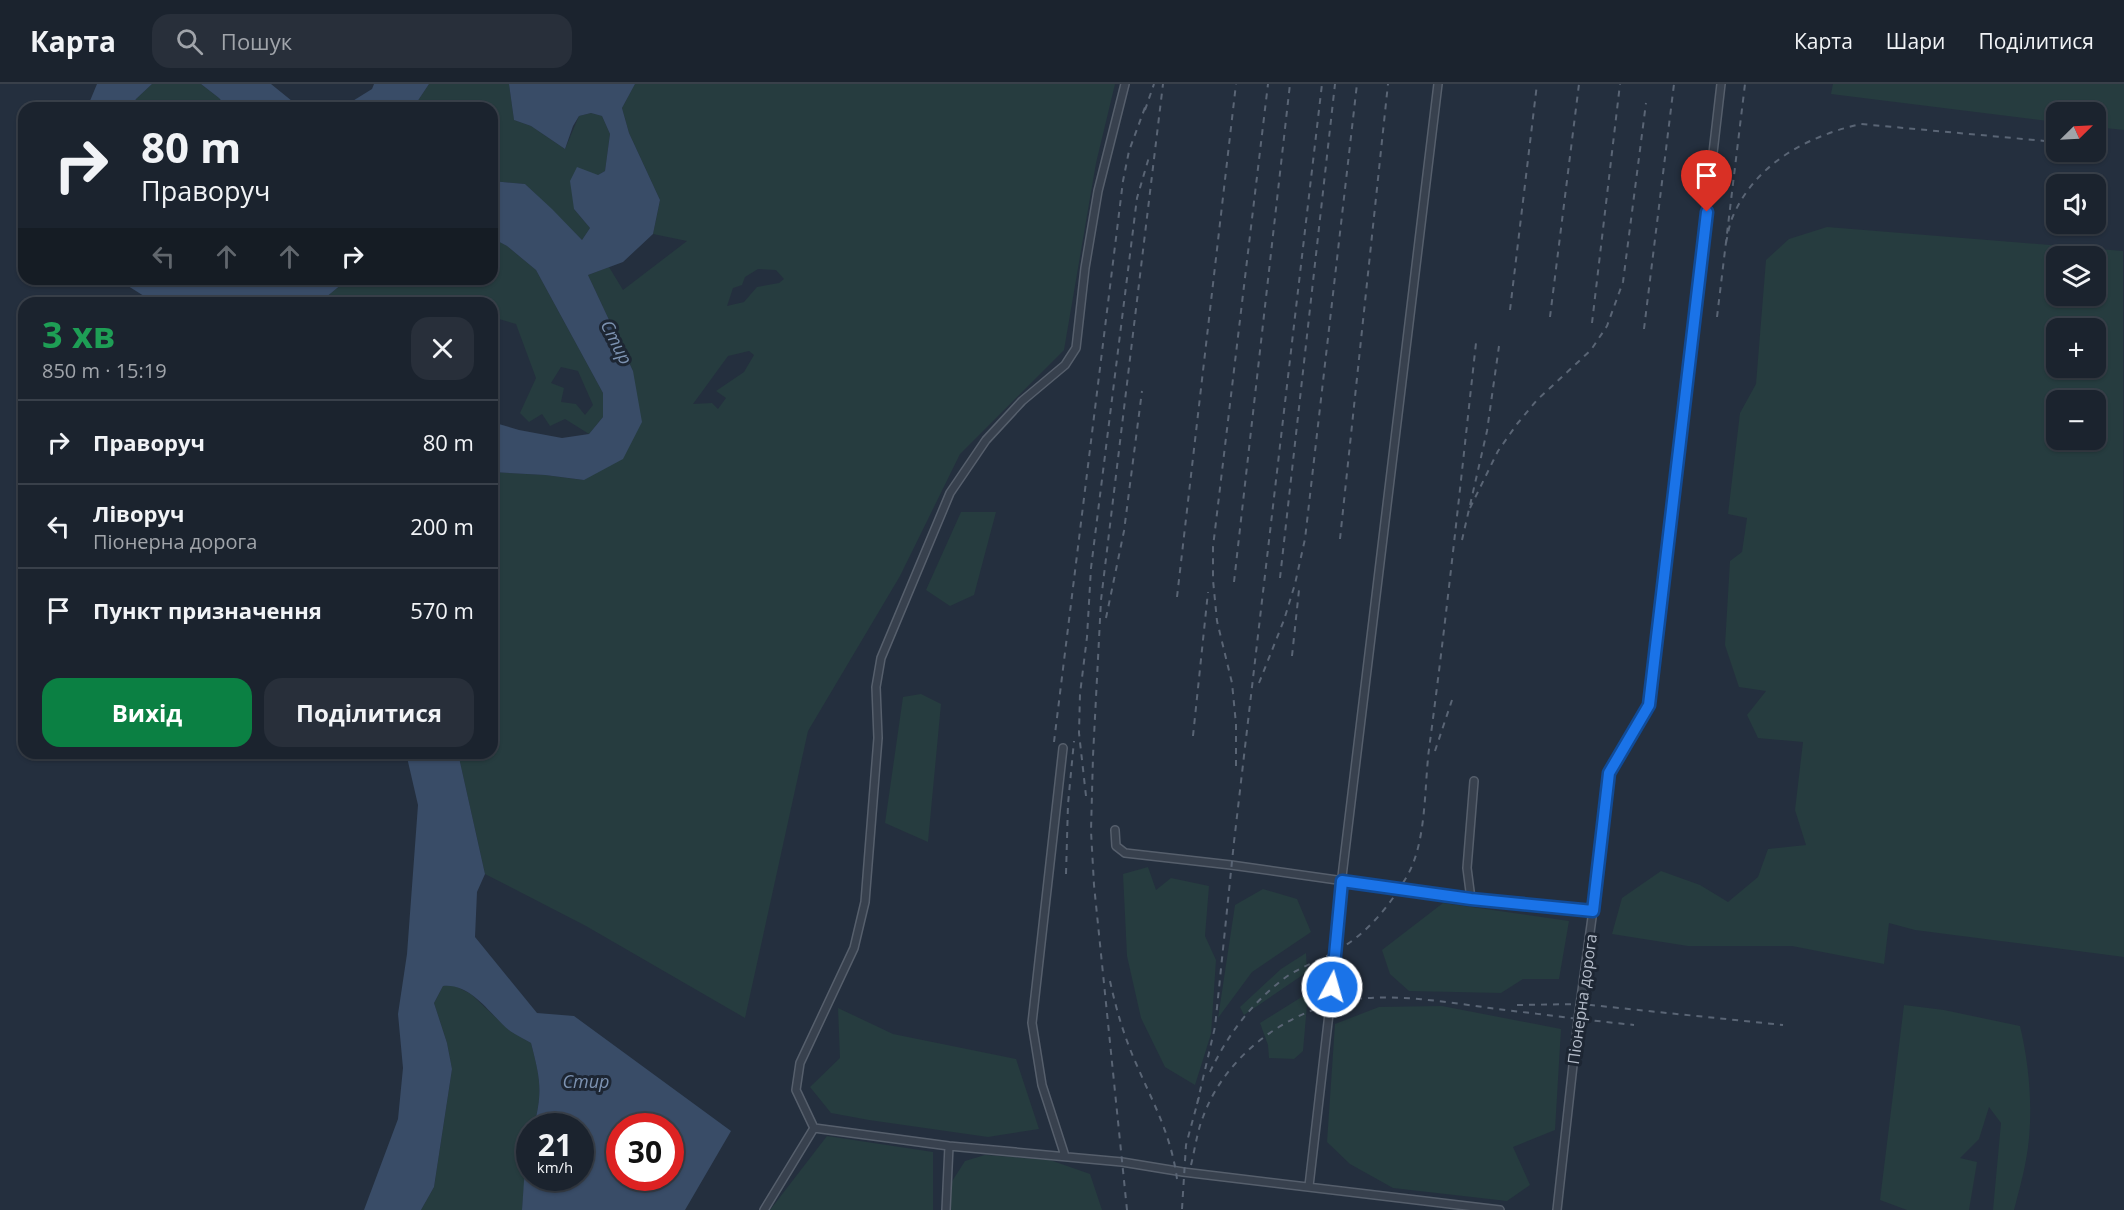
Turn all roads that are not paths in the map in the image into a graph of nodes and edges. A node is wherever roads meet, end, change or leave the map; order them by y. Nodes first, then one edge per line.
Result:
1 (1125, 84) edge
2 (1438, 84) edge
3 (1721, 84) edge
4 (1063, 747) dead end
5 (1474, 781) dead end
6 (1115, 830) dead end
7 (1342, 881) junction
8 (1471, 899) junction
9 (1593, 911) junction
10 (814, 1128) junction
11 (949, 1146) junction
12 (1065, 1156) junction
13 (1309, 1186) junction
14 (764, 1210) edge
15 (946, 1210) edge
16 (1500, 1210) edge
17 (1557, 1210) edge

1 - 10 street
2 - 7 street
3 - 9 street, Піонерна дорога
4 - 12 street
5 - 8 street
6 - 7 street
7 - 8 street
7 - 13 street
8 - 9 street
9 - 17 street, Піонерна дорога
10 - 11 street
10 - 14 street
11 - 12 street
11 - 15 street
12 - 13 street
13 - 16 street

